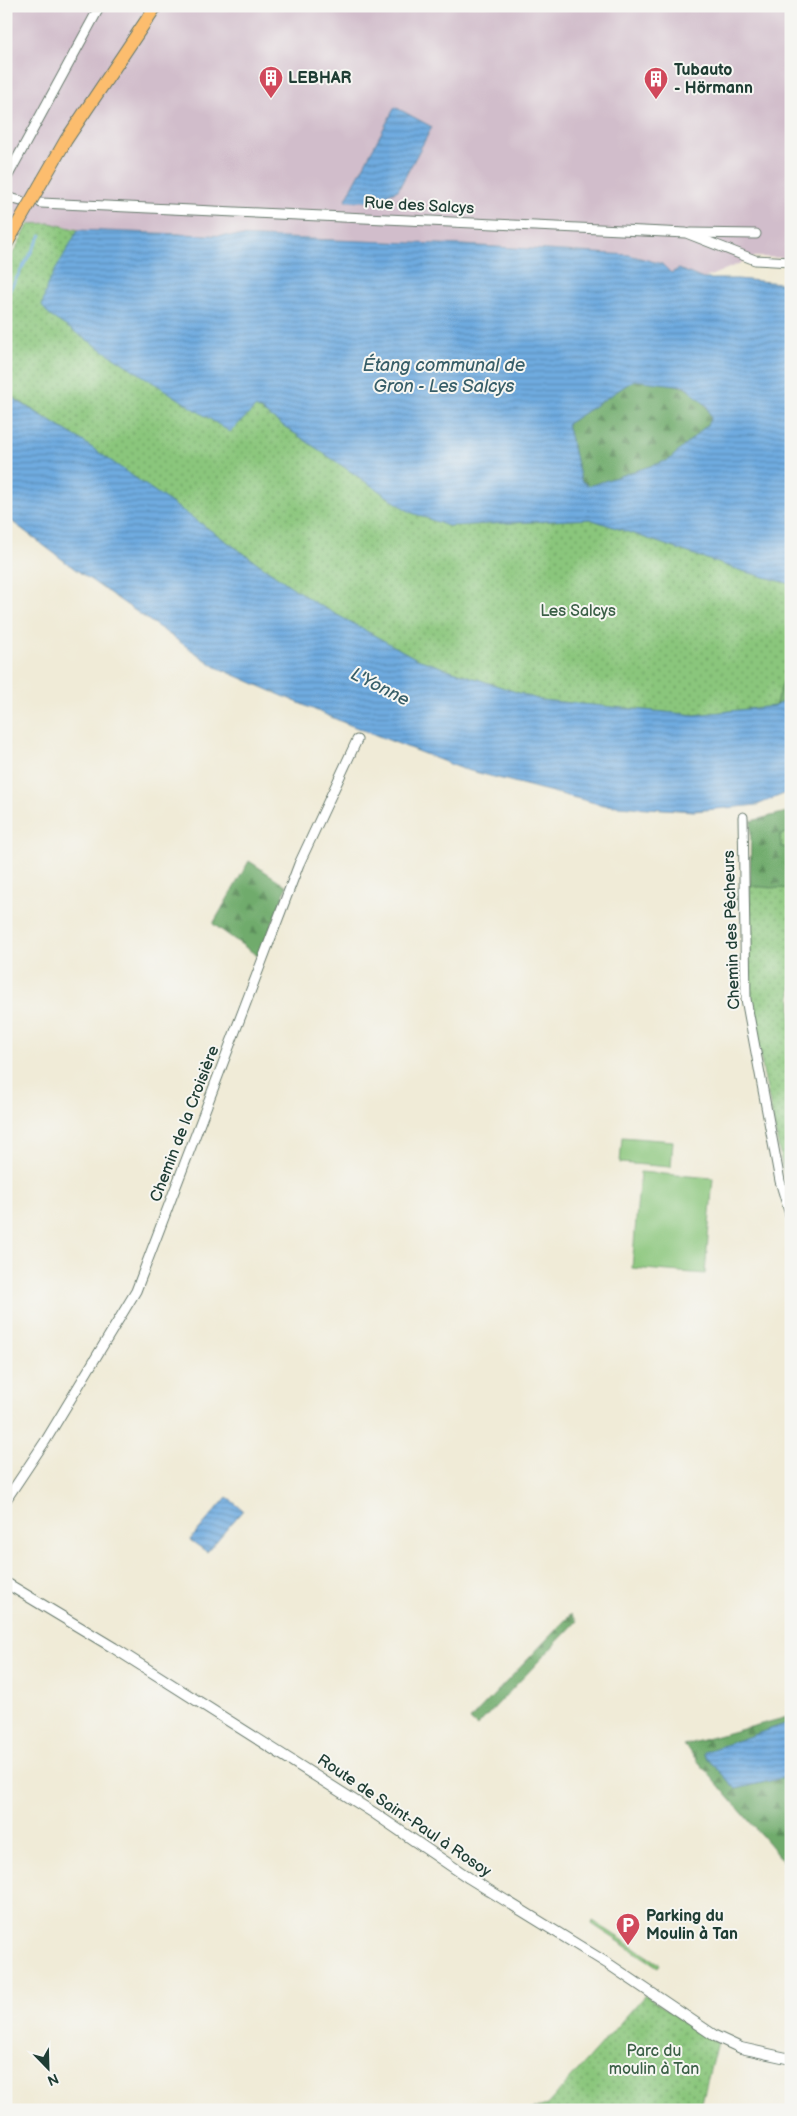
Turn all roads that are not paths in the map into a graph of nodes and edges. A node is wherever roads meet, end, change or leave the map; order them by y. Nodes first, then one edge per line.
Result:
1 (100, 6) edge
2 (156, 6) edge
3 (6, 179) edge
4 (6, 197) edge
5 (21, 201) dead end
6 (41, 203) dead end
7 (686, 233) junction
8 (756, 234) dead end
9 (6, 245) edge
10 (791, 262) edge
11 (357, 740) dead end
12 (743, 817) dead end
13 (791, 1218) edge
14 (6, 1500) edge
15 (6, 1583) edge
16 (791, 2059) edge

1 - 3 street
2 - 9 main road, bridge
4 - 5 street
6 - 7 street, Rue des Salcys
7 - 8 street
7 - 10 street, Rue des Salcys
11 - 14 street, Chemin de la Croisière
12 - 13 street, Chemin des Pêcheurs
15 - 16 street, Route de Saint-Paul à Rosoy

